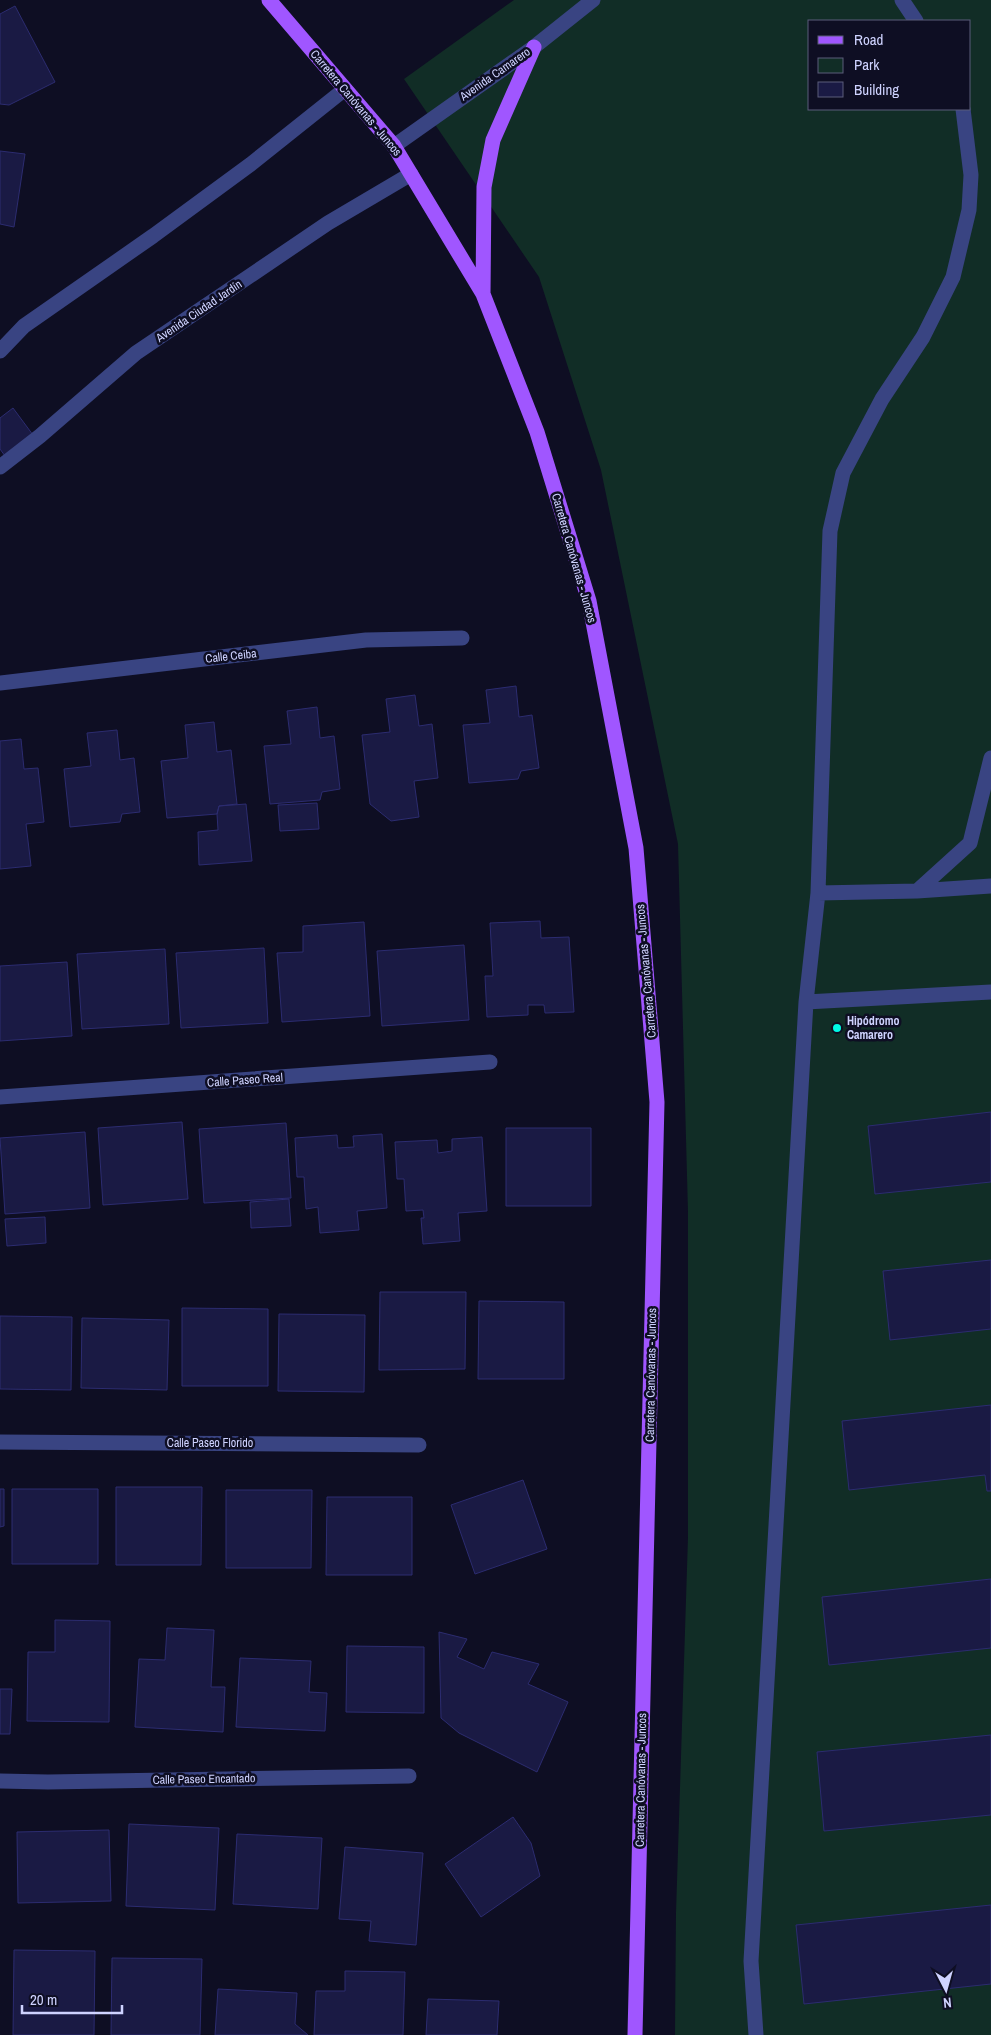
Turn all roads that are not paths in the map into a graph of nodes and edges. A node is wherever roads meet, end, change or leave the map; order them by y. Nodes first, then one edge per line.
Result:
1 (269, 0) edge
2 (593, 0) edge
3 (902, 0) edge
4 (915, 20) edge
5 (534, 46) junction
6 (345, 89) junction
7 (963, 110) edge
8 (394, 146) junction
9 (411, 174) junction
10 (483, 294) junction
11 (0, 351) edge
12 (0, 467) edge
13 (462, 638) dead end
14 (0, 683) edge
15 (991, 758) edge
16 (991, 886) edge
17 (917, 891) junction
18 (818, 893) junction
19 (991, 992) edge
20 (806, 1002) junction
21 (490, 1062) dead end
22 (0, 1098) edge
23 (0, 1442) edge
24 (419, 1445) dead end
25 (409, 1776) dead end
26 (0, 1781) edge
27 (635, 2035) edge
28 (756, 2035) edge

1 - 6 main road, Carretera Canóvanas - Juncos
2 - 5 street, Avenida Camarero
3 - 4 street
5 - 8 street, Avenida Camarero
5 - 10 main road
6 - 8 main road, Carretera Canóvanas - Juncos
6 - 11 street
7 - 18 street
8 - 9 main road, Carretera Canóvanas - Juncos
9 - 10 main road, Carretera Canóvanas - Juncos
9 - 12 street, Avenida Ciudad Jardín
10 - 27 main road, Carretera Canóvanas - Juncos
13 - 14 street, Calle Ceiba
15 - 17 street
16 - 17 street
17 - 18 street
18 - 20 street
19 - 20 street
20 - 28 street
21 - 22 street, Calle Paseo Real
23 - 24 street, Calle Paseo Florido
25 - 26 street, Calle Paseo Encantado

